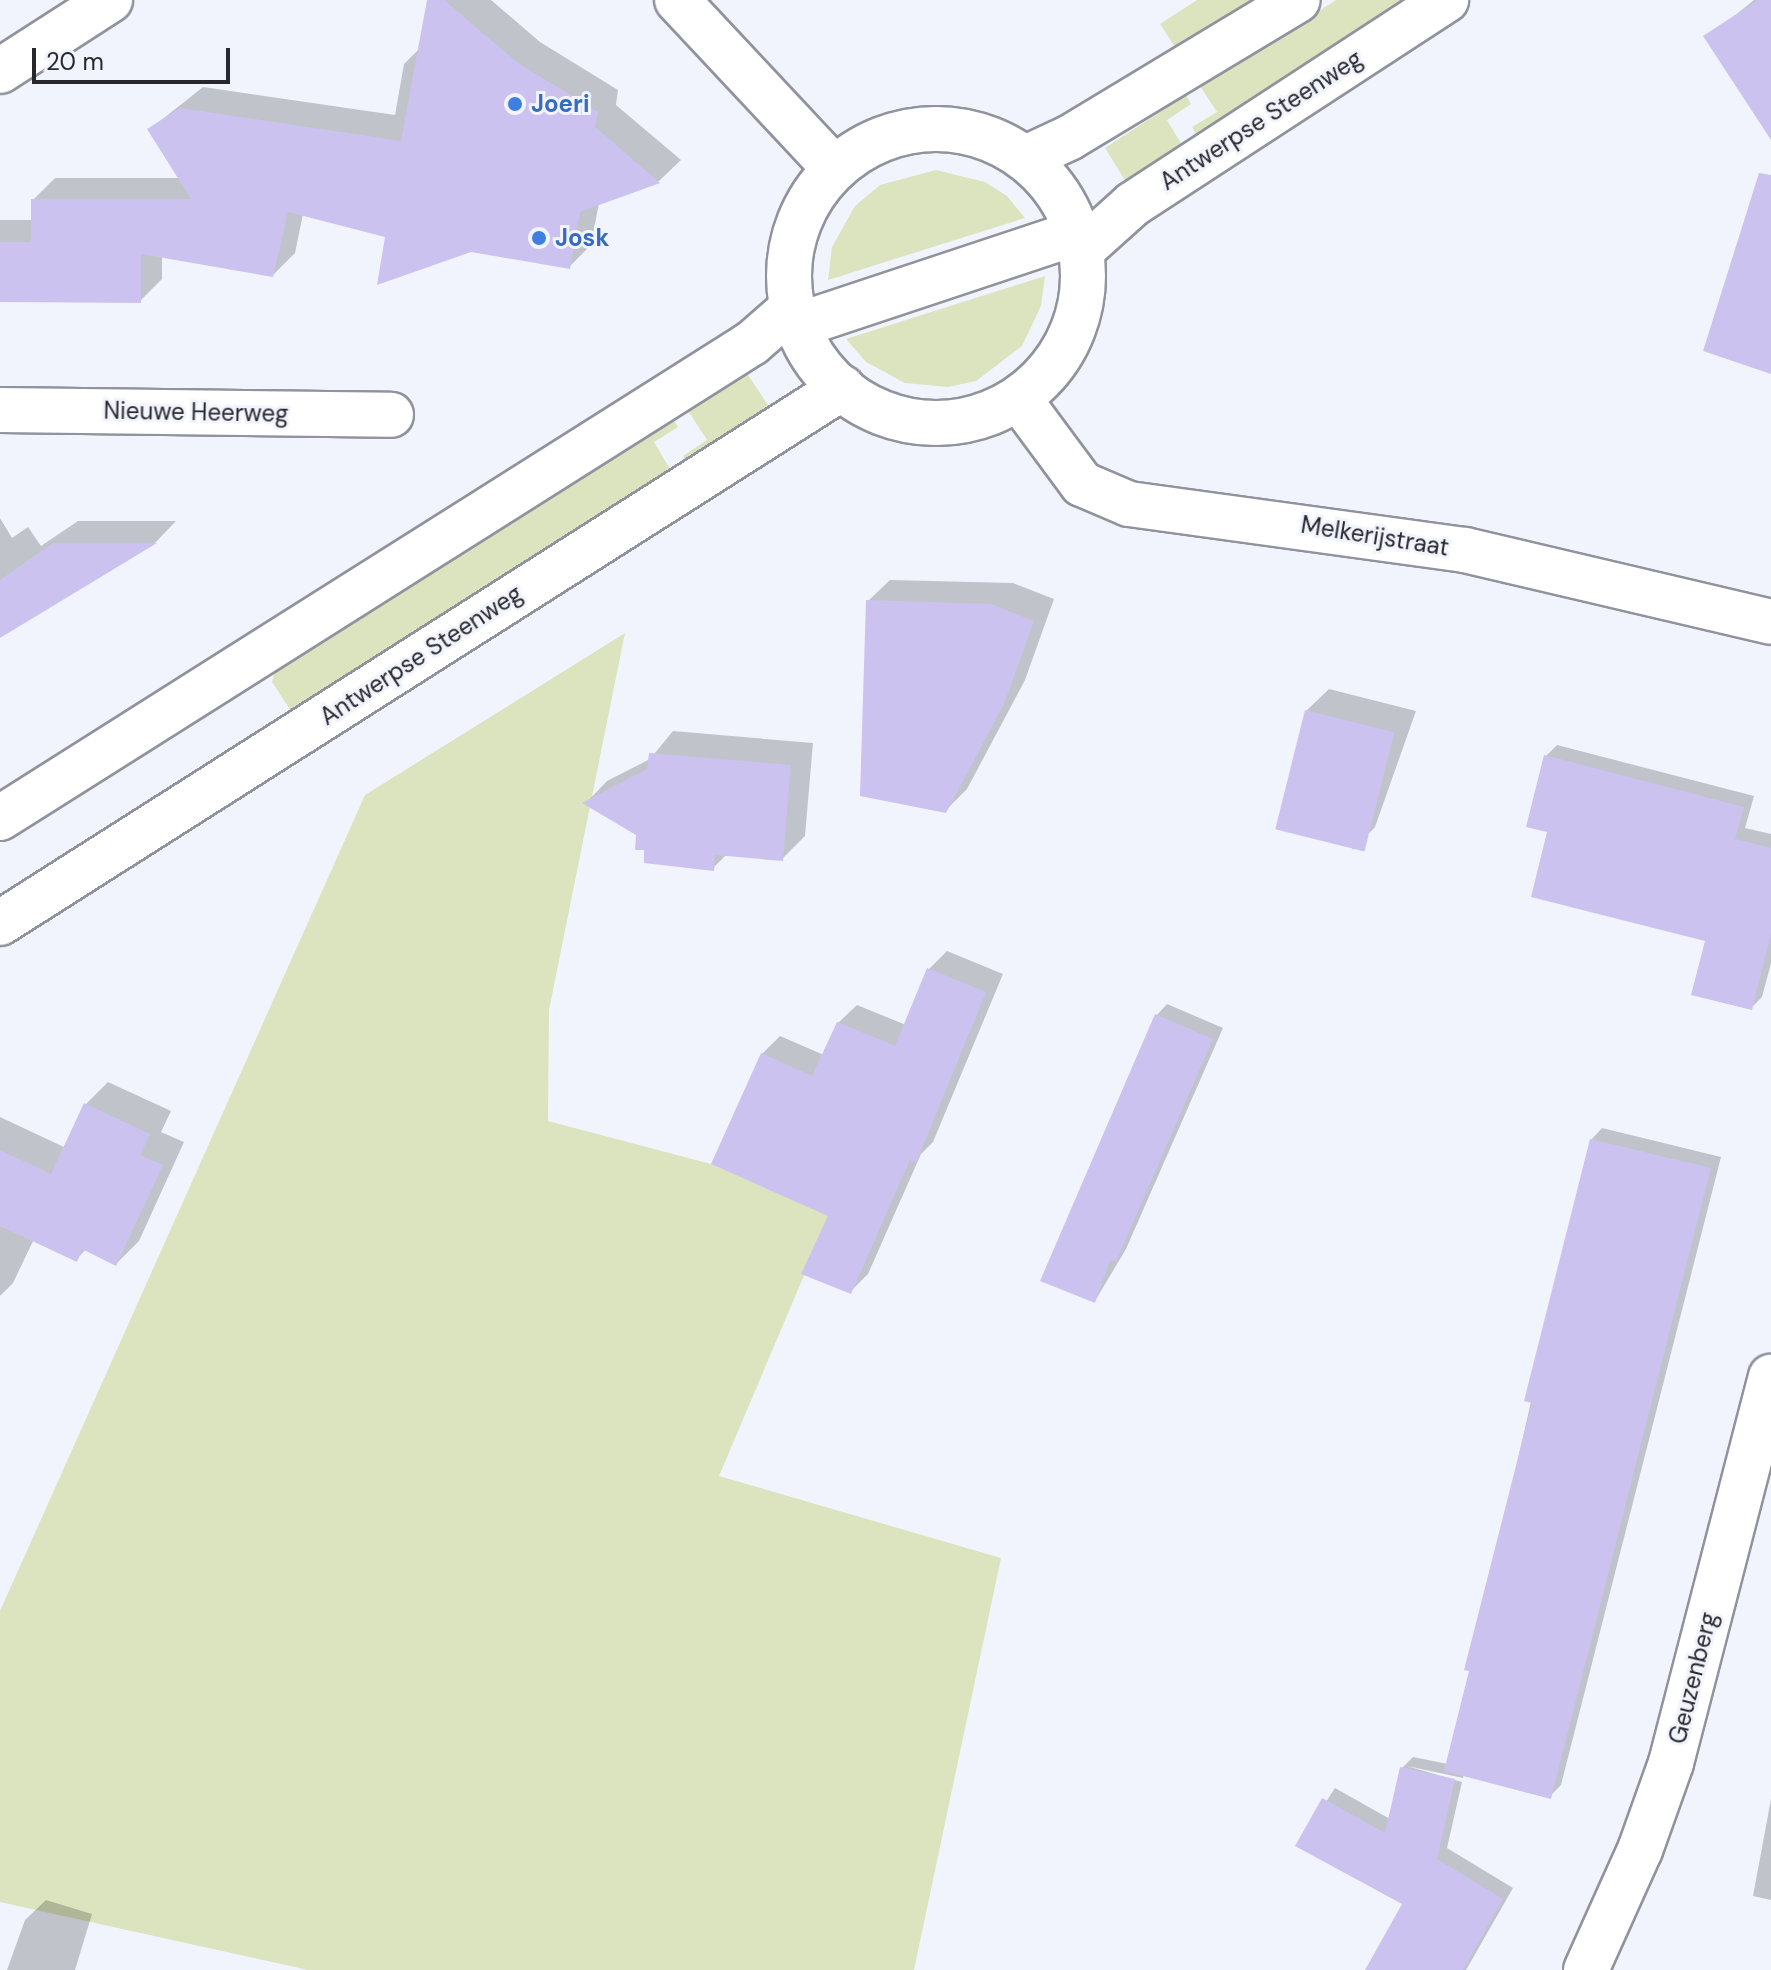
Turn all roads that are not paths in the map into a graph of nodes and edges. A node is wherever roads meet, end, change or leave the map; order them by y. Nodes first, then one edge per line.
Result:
1 (110, 0) edge
2 (677, 0) edge
3 (1298, 0) edge
4 (1446, 0) edge
5 (0, 71) edge
6 (1028, 157) junction
7 (835, 169) junction
8 (1080, 241) junction
9 (794, 318) junction
10 (842, 388) junction
11 (1019, 399) junction
12 (0, 410) edge
13 (391, 415) dead end
14 (1771, 622) edge
15 (0, 818) edge
16 (0, 923) edge
17 (1771, 1377) edge
18 (1586, 1970) edge

1 - 5 main road
2 - 7 main road
3 - 6 main road
4 - 8 main road, Antwerpse Steenweg
6 - 7 main road
6 - 8 main road
7 - 9 main road
8 - 9 main road
8 - 11 main road
9 - 10 main road
9 - 15 main road
10 - 11 main road
10 - 16 main road, Antwerpse Steenweg
11 - 14 main road, Melkerijstraat
12 - 13 main road, Nieuwe Heerweg
17 - 18 main road, Geuzenberg

